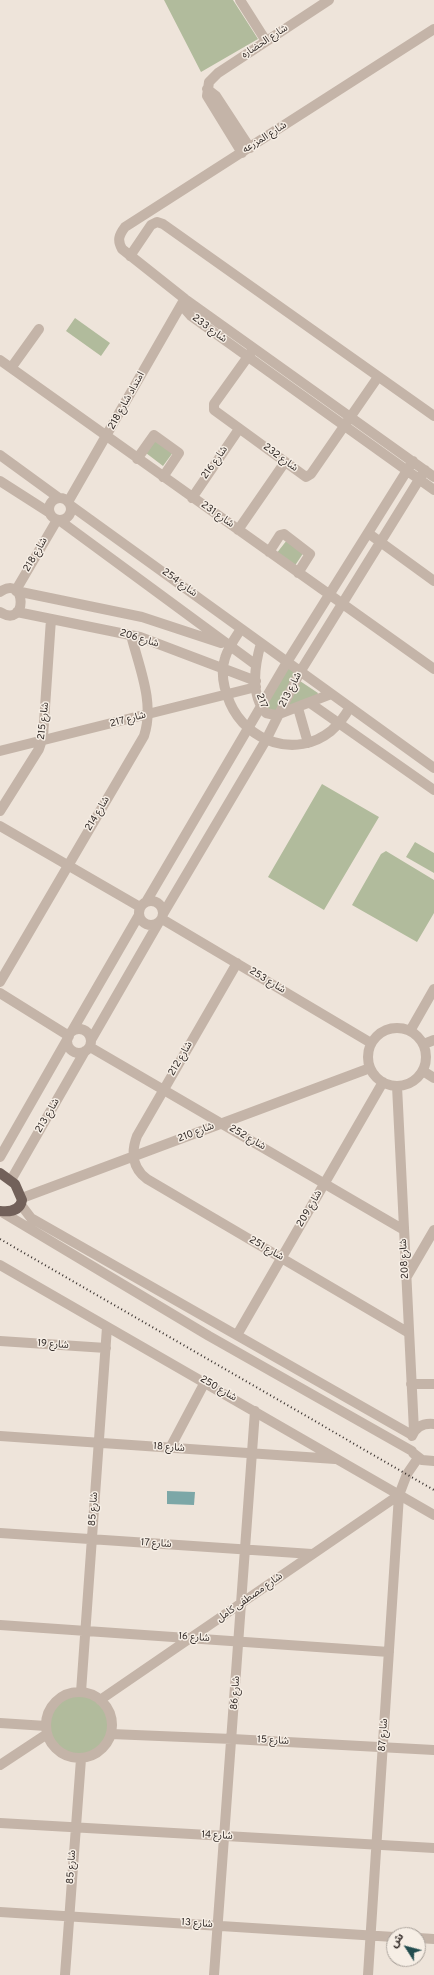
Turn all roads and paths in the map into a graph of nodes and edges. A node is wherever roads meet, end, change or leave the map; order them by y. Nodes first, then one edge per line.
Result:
1 (240, 0) edge
2 (329, 0) edge
3 (434, 29) edge
4 (266, 41) junction
5 (246, 150) junction
6 (130, 256) junction
7 (185, 299) junction
8 (39, 329) dead end
9 (254, 348) junction
10 (248, 356) junction
11 (0, 360) edge
12 (11, 368) junction
13 (378, 377) junction
14 (434, 416) edge
15 (351, 417) junction
16 (344, 426) junction
17 (239, 429) junction
18 (106, 438) junction
19 (0, 455) edge
20 (137, 460) junction
21 (413, 461) junction
22 (285, 462) junction
23 (425, 470) junction
24 (407, 471) junction
25 (162, 477) junction
26 (434, 477) edge
27 (419, 479) junction
28 (1, 482) edge
29 (434, 490) edge
30 (192, 498) junction
31 (66, 502) junction
32 (55, 518) junction
33 (238, 530) junction
34 (368, 533) junction
35 (380, 542) junction
36 (269, 552) junction
37 (298, 573) junction
38 (434, 581) edge
39 (0, 591) edge
40 (16, 591) junction
41 (330, 595) junction
42 (342, 604) junction
43 (17, 612) junction
44 (1, 614) edge
45 (51, 619) junction
46 (241, 629) junction
47 (131, 635) junction
48 (261, 643) junction
49 (230, 646) junction
50 (287, 662) junction
51 (256, 665) junction
52 (223, 669) junction
53 (434, 669) edge
54 (300, 672) junction
55 (256, 684) junction
56 (226, 694) junction
57 (331, 694) junction
58 (310, 702) junction
59 (261, 705) junction
60 (298, 708) junction
61 (350, 708) junction
62 (149, 714) junction
63 (279, 714) junction
64 (339, 723) junction
65 (248, 729) junction
66 (266, 740) junction
67 (42, 742) junction
68 (308, 743) junction
69 (0, 751) edge
70 (434, 768) edge
71 (434, 790) edge
72 (0, 811) edge
73 (0, 826) edge
74 (67, 865) junction
75 (142, 908) junction
76 (161, 918) junction
77 (236, 963) junction
78 (0, 982) edge
79 (434, 989) edge
80 (0, 994) edge
81 (410, 1030) junction
82 (69, 1035) junction
83 (434, 1040) edge
84 (372, 1044) junction
85 (424, 1044) junction
86 (89, 1046) junction
87 (370, 1068) junction
88 (422, 1071) junction
89 (434, 1078) edge
90 (383, 1082) junction
91 (397, 1086) junction
92 (164, 1090) junction
93 (221, 1124) junction
94 (134, 1156) junction
95 (0, 1157) edge
96 (0, 1173) edge
97 (11, 1180) junction
98 (324, 1184) junction
99 (21, 1202) junction
100 (1, 1211) edge
101 (404, 1230) junction
102 (434, 1230) edge
103 (281, 1258) junction
104 (0, 1266) edge
105 (406, 1278) junction
106 (108, 1327) junction
107 (409, 1333) junction
108 (237, 1334) junction
109 (0, 1341) edge
110 (106, 1348) junction
111 (205, 1382) junction
112 (411, 1384) junction
113 (434, 1384) edge
114 (255, 1411) junction
115 (434, 1414) edge
116 (431, 1424) edge
117 (413, 1433) junction
118 (0, 1436) edge
119 (99, 1443) junction
120 (170, 1448) junction
121 (252, 1453) junction
122 (415, 1454) junction
123 (339, 1459) junction
124 (433, 1462) edge
125 (399, 1494) junction
126 (434, 1514) edge
127 (0, 1533) edge
128 (92, 1540) junction
129 (246, 1550) junction
130 (312, 1554) junction
131 (242, 1604) junction
132 (0, 1625) edge
133 (85, 1631) junction
134 (190, 1638) junction
135 (239, 1642) junction
136 (389, 1652) junction
137 (81, 1692) junction
138 (100, 1700) junction
139 (0, 1723) edge
140 (47, 1730) junction
141 (111, 1734) junction
142 (232, 1739) junction
143 (383, 1747) junction
144 (434, 1750) edge
145 (81, 1759) junction
146 (0, 1765) edge
147 (0, 1823) edge
148 (75, 1827) junction
149 (225, 1836) junction
150 (376, 1845) junction
151 (434, 1848) edge
152 (0, 1912) edge
153 (68, 1917) junction
154 (218, 1926) junction
155 (371, 1935) junction
156 (386, 1936) edge
157 (64, 1975) edge
158 (214, 1975) edge
159 (368, 1975) edge

1 - 4 street
2 - 4 street, شارع الحضاره
3 - 5 street, شارع المزرعه
4 - 5 street, شارع الحضاره
5 - 6 street, شارع المزرعه
6 - 7 street
6 - 13 street
7 - 9 street, شارع 233
7 - 10 street, شارع 233
7 - 18 street, امتداد شارع 218
8 - 12 street
9 - 10 street, شارع 232
9 - 15 street, شارع 233
10 - 16 street, شارع 233
10 - 17 street, شارع 232
11 - 12 street, شارع 231
12 - 18 street, شارع 231
13 - 14 street
13 - 15 street, شارع 232
15 - 16 street, شارع 232
15 - 21 street, شارع 233
16 - 22 street, شارع 232
16 - 24 street, شارع 233
17 - 22 street, شارع 232
17 - 30 street, شارع 216
18 - 20 street, شارع 231
18 - 31 street, امتداد شارع 218
19 - 31 street, شارع 254
20 - 25 street, شارع 231
20 - 25 street
21 - 23 street, شارع 233
21 - 24 street, شارع 213
22 - 33 street
23 - 26 street, شارع 233
23 - 27 street, شارع 213
24 - 27 street, شارع 233
24 - 34 street, شارع 213
25 - 30 street, شارع 231
27 - 29 street, شارع 233
27 - 35 street, شارع 213
28 - 32 street, شارع 254
30 - 33 street, شارع 231
31 - 32 street
31 - 32 street
31 - 46 street, شارع 254
32 - 40 street, شارع 218
32 - 49 street, شارع 254
33 - 36 street, شارع 231
34 - 35 street
34 - 41 street, شارع 213
35 - 38 street
35 - 42 street, شارع 213
36 - 37 street, شارع 231
36 - 37 street
37 - 41 street, شارع 231
39 - 40 street
40 - 43 street
40 - 49 street
41 - 42 street, شارع 231
41 - 50 street, شارع 213
42 - 53 street, شارع 231
42 - 54 street, شارع 213
43 - 44 street, شارع 206
43 - 45 street, شارع 206
45 - 47 street, شارع 206
45 - 67 street, شارع 215
46 - 48 street, شارع 254
46 - 49 street
47 - 52 street, شارع 206
47 - 62 street, شارع 214
48 - 50 street, شارع 254
48 - 51 street, 217
49 - 51 street, شارع 254
49 - 52 street
50 - 54 street
50 - 59 street, شارع 213
51 - 55 street, 217
52 - 55 street, شارع 206
52 - 56 street
54 - 57 street
54 - 63 street, شارع 213
55 - 56 street, شارع 217
55 - 59 street, 217
56 - 62 street, شارع 217
56 - 65 street
57 - 58 street, 217
57 - 61 street
58 - 60 street, 217
58 - 64 street
59 - 63 street, 217
59 - 65 street, شارع 213
60 - 63 street, 217
60 - 68 street
61 - 64 street
61 - 70 street
62 - 67 street, شارع 217
62 - 74 street, شارع 214
63 - 66 street, شارع 213
64 - 68 street
64 - 71 street
65 - 66 street
65 - 75 street, شارع 213
66 - 68 street
66 - 76 street, شارع 213
67 - 69 street, شارع 217
67 - 72 street, شارع 215
73 - 74 street
74 - 75 street
74 - 78 street, شارع 214
75 - 76 street
75 - 76 street
75 - 82 street, شارع 213
76 - 77 street, شارع 253
76 - 86 street, شارع 213
77 - 84 street, شارع 253
77 - 92 street, شارع 212
79 - 81 street
80 - 82 street
81 - 84 street
81 - 85 street
82 - 86 street
82 - 86 street
82 - 95 street, شارع 213
83 - 85 street
84 - 87 street
85 - 88 street
86 - 92 street, شارع 252
86 - 97 street, شارع 213
87 - 90 street
87 - 93 street, شارع 210
88 - 89 street
88 - 91 street
90 - 91 street
90 - 98 street, شارع 209
91 - 101 street, شارع 208
92 - 93 street, شارع 252
92 - 94 street, شارع 212
93 - 94 street, شارع 210
93 - 98 street, شارع 252
94 - 99 street, شارع 210
94 - 103 street, شارع 251
96 - 97 main road
97 - 99 main road
98 - 101 street, شارع 252
98 - 103 street, شارع 209
99 - 100 main road
99 - 108 street
100 - 122 street
101 - 105 street, شارع 208
102 - 105 street
103 - 107 street, شارع 251
103 - 108 street, شارع 209
104 - 106 street, شارع 250
105 - 107 street, شارع 208
106 - 110 street, شارع 85
106 - 111 street, شارع 250
107 - 112 street, شارع 208
108 - 117 street
109 - 110 street, شارع 19
110 - 119 street, شارع 85
111 - 114 street, شارع 250
111 - 120 street
112 - 113 street
112 - 117 street, شارع 208
114 - 121 street, شارع 86
114 - 123 street, شارع 250
115 - 116 street
116 - 117 street
117 - 122 street, شارع 208
118 - 119 street, شارع 18
119 - 120 street, شارع 18
119 - 128 street, شارع 85
120 - 121 street, شارع 18
121 - 123 street, شارع 18
121 - 129 street, شارع 86
122 - 124 street
122 - 125 street, شارع 87
123 - 125 street, شارع 250
125 - 126 street, شارع 250
125 - 130 street, شارع مصطفى كامل
125 - 136 street, شارع 87
127 - 128 street, شارع 17
128 - 129 street, شارع 17
128 - 133 street, شارع 85
129 - 130 street, شارع 17
129 - 131 street, شارع 86
130 - 131 street, شارع مصطفى كامل
131 - 134 street, شارع مصطفى كامل
131 - 135 street, شارع 86
132 - 133 street, شارع 16
133 - 134 street, شارع 16
133 - 137 street, شارع 85
134 - 135 street, شارع 16
134 - 138 street, شارع مصطفى كامل
135 - 136 street, شارع 16
135 - 142 street, شارع 86
136 - 143 street, شارع 87
137 - 138 street
137 - 140 street
138 - 141 street
139 - 140 street
140 - 145 street
140 - 146 street
141 - 142 street, شارع 15
141 - 145 street
142 - 143 street, شارع 15
142 - 149 street, شارع 86
143 - 144 street, شارع 15
143 - 150 street, شارع 87
145 - 148 street, شارع 85
147 - 148 street, شارع 14
148 - 149 street, شارع 14
148 - 153 street, شارع 85
149 - 150 street, شارع 14
149 - 154 street, شارع 86
150 - 151 street, شارع 14
150 - 155 street, شارع 87
152 - 153 street, شارع 13
153 - 154 street, شارع 13
153 - 157 street, شارع 85
154 - 155 street, شارع 13
154 - 158 street, شارع 86
155 - 156 street, شارع 13
155 - 159 street, شارع 87

